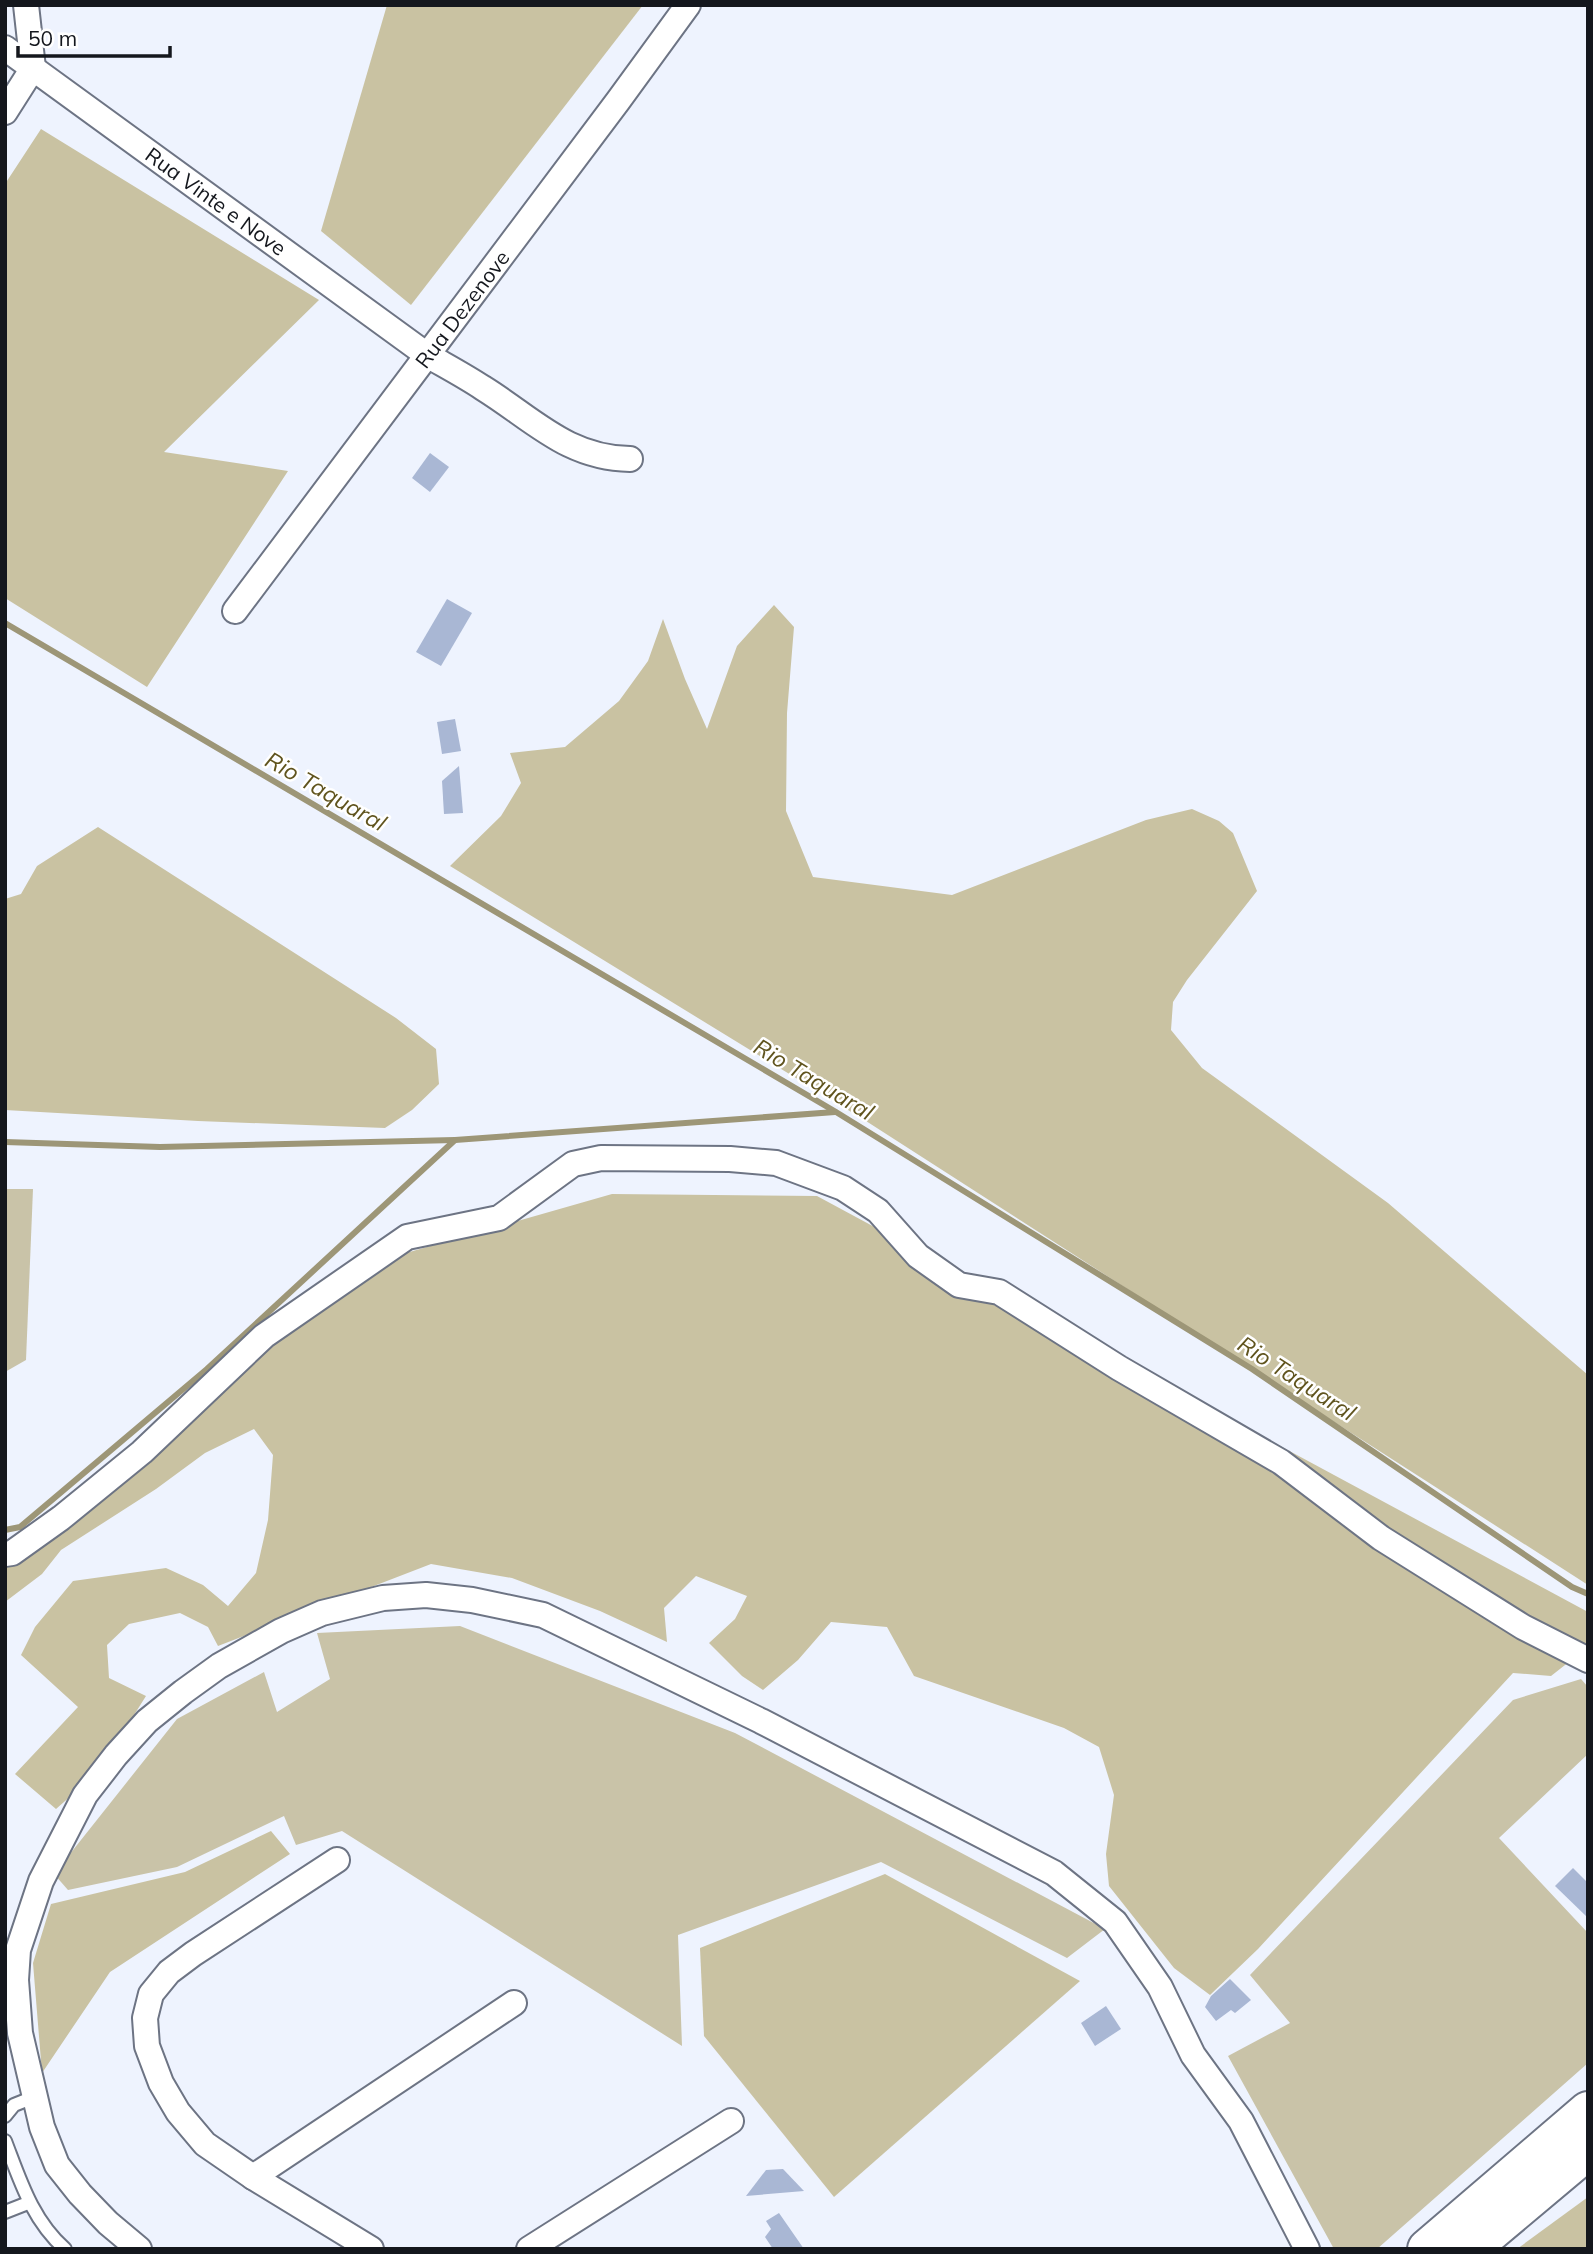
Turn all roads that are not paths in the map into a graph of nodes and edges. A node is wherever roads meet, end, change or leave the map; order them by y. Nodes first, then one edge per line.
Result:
1 (26, 5) edge
2 (688, 5) edge
3 (5, 48) edge
4 (33, 68) junction
5 (5, 112) edge
6 (427, 355) junction
7 (630, 459) dead end
8 (235, 611) dead end
9 (5, 1554) edge
10 (1588, 1660) edge
11 (337, 1860) dead end
12 (514, 2003) dead end
13 (34, 2097) junction
14 (1588, 2111) edge
15 (5, 2116) edge
16 (732, 2121) dead end
17 (5, 2141) edge
18 (1588, 2150) edge
19 (253, 2177) junction
20 (29, 2203) junction
21 (5, 2211) edge
22 (65, 2249) edge
23 (139, 2249) edge
24 (371, 2249) edge
25 (529, 2249) edge
26 (1307, 2249) edge
27 (1427, 2249) edge
28 (1470, 2249) edge

1 - 4 street
2 - 6 street, Rua Dezenove
3 - 4 street, Rua Vinte e Nove
4 - 5 street
4 - 6 street, Rua Vinte e Nove
6 - 7 street, Rua Vinte e Nove
6 - 8 street, Rua Dezenove
9 - 10 street
11 - 19 street
12 - 19 street
13 - 15 lane
13 - 23 street
13 - 26 street
14 - 27 main road
16 - 25 street
17 - 20 lane
18 - 28 main road
19 - 24 street
20 - 21 lane
20 - 22 lane

